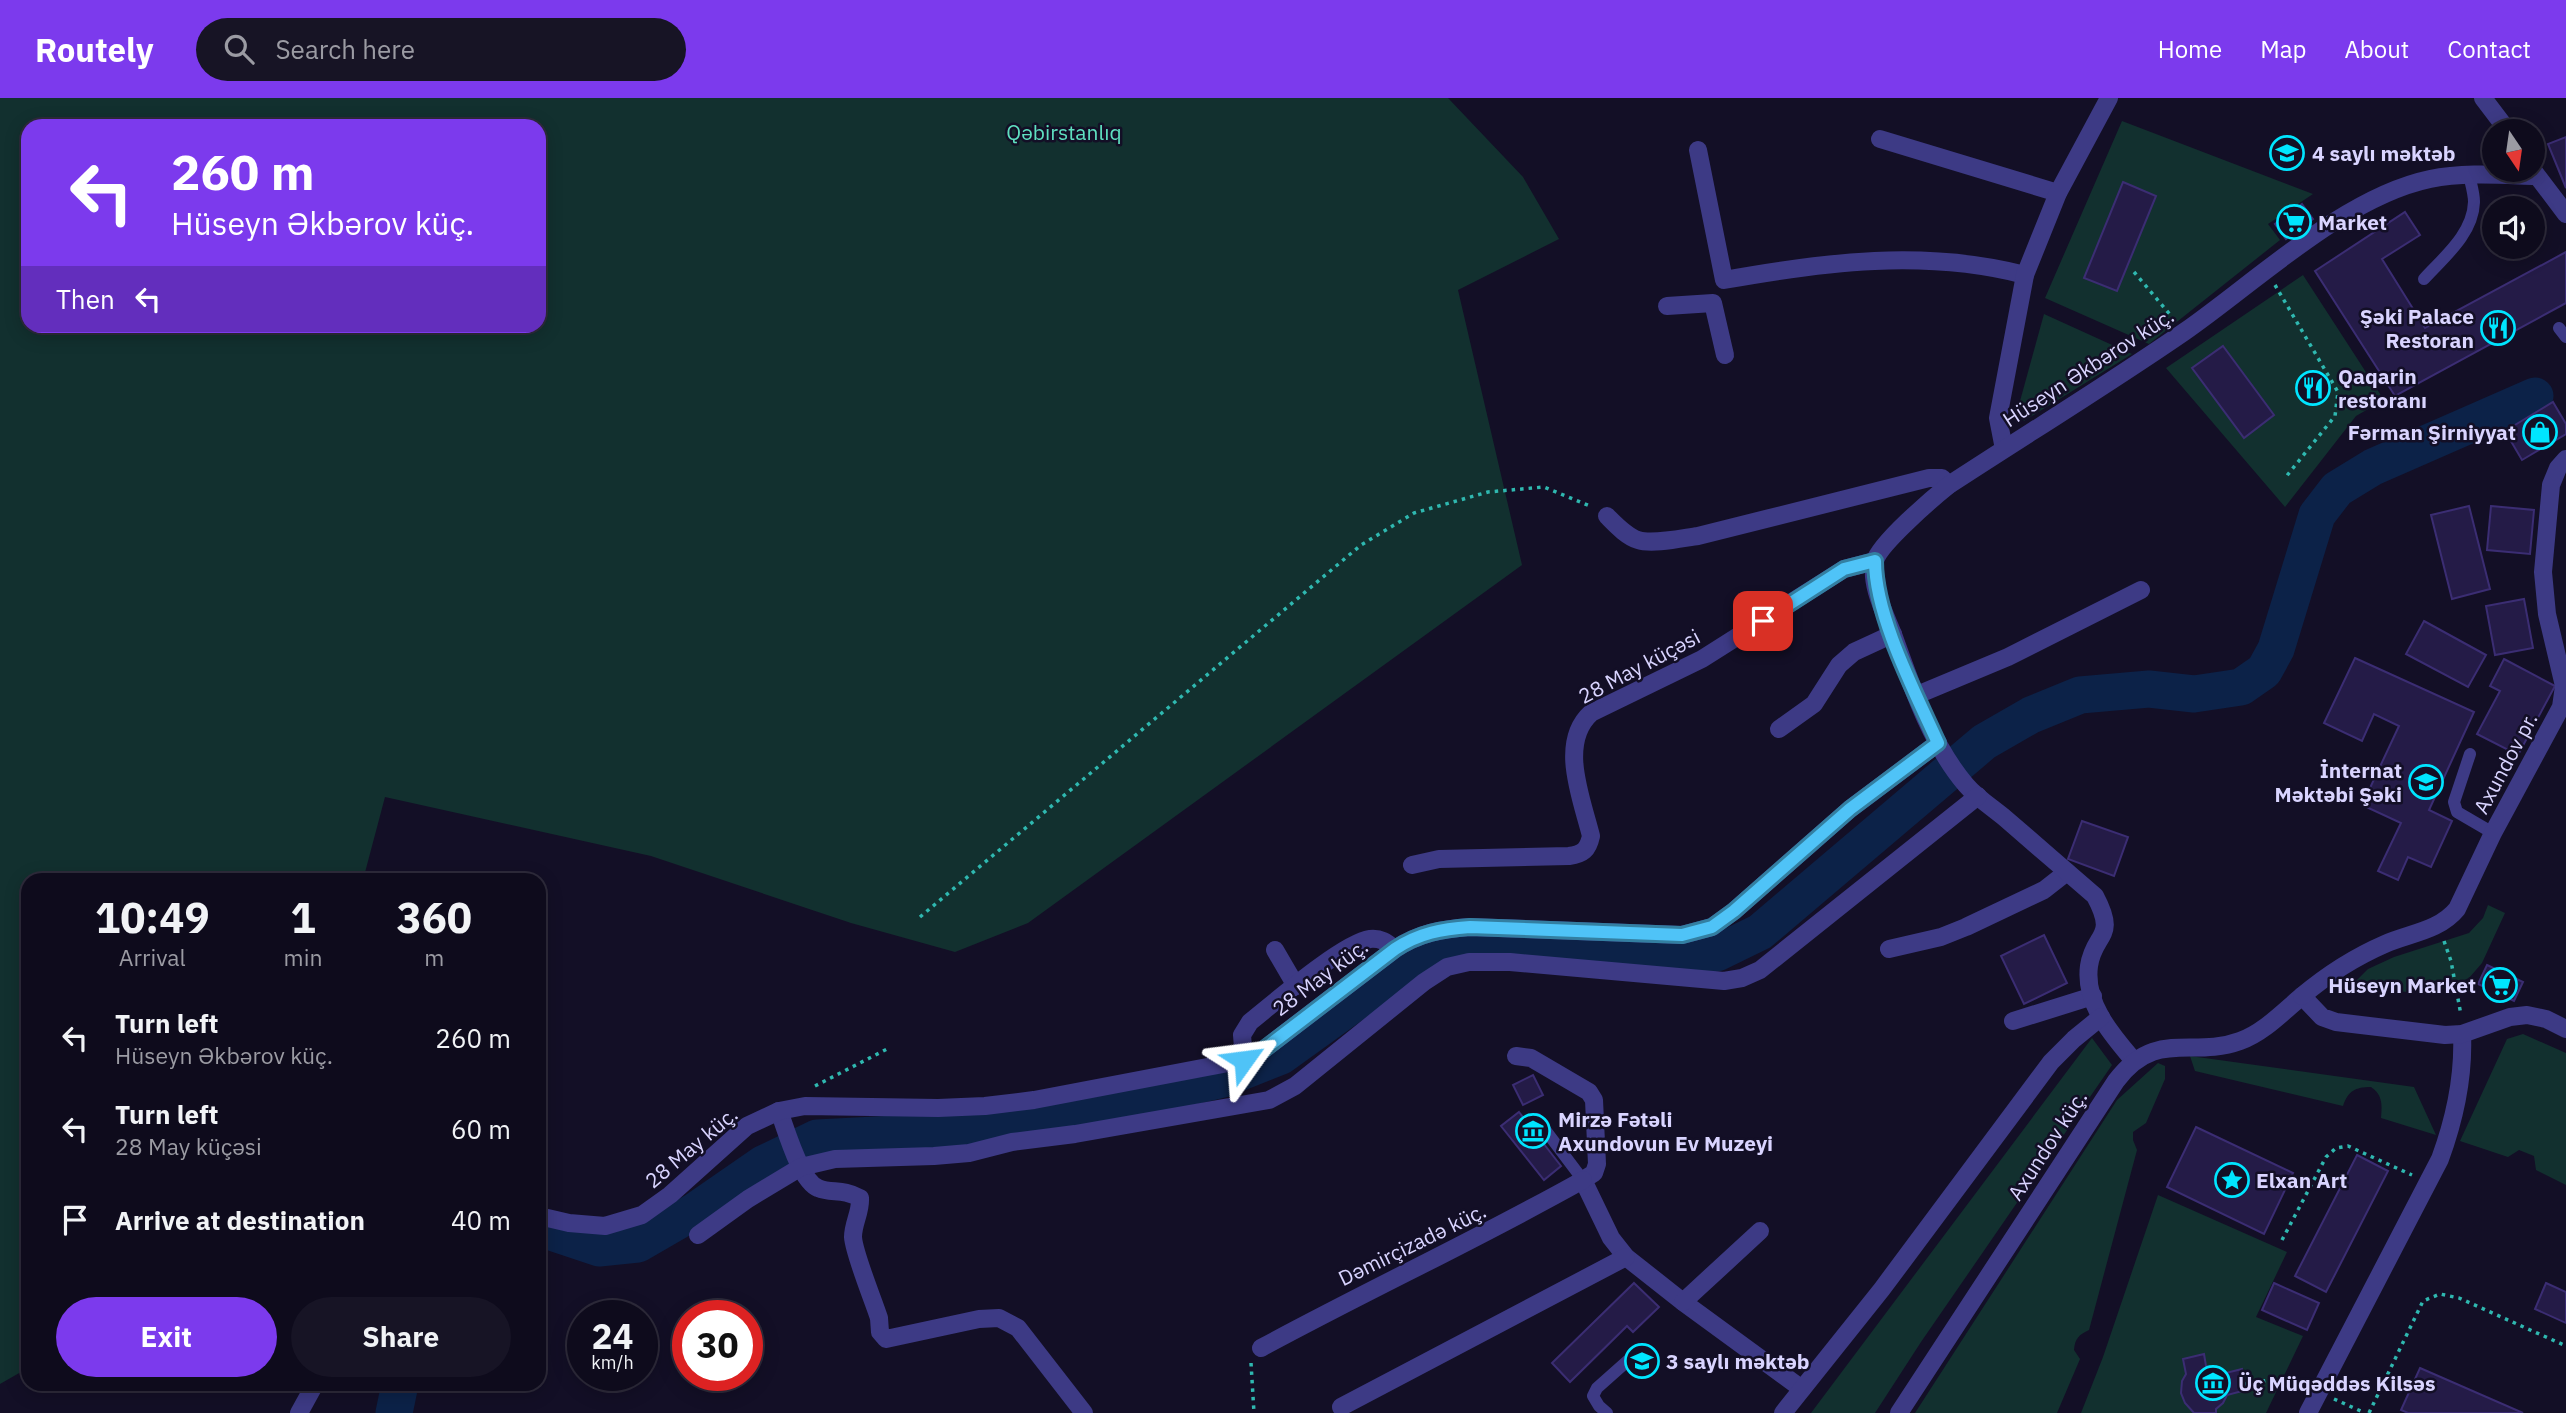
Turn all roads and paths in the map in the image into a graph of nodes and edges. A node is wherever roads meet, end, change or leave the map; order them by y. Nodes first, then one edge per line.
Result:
1 (2109, 98) edge
2 (2483, 98) edge
3 (2499, 119) edge
4 (1880, 139) dead end
5 (1698, 150) dead end
6 (2482, 174) edge
7 (2469, 175) junction
8 (2542, 182) edge
9 (2058, 193) junction
10 (2566, 214) edge
11 (2267, 271) junction
12 (2134, 272) dead end
13 (2025, 275) junction
14 (2424, 279) dead end
15 (1724, 280) junction
16 (1713, 303) junction
17 (1667, 306) dead end
18 (2185, 332) junction
19 (1725, 355) dead end
20 (2004, 449) junction
21 (2566, 459) edge
22 (2285, 478) dead end
23 (1949, 485) junction
24 (1607, 516) joint
25 (1875, 561) junction
26 (2141, 590) dead end
27 (1893, 634) junction
28 (2565, 686) edge
29 (1917, 695) junction
30 (1779, 729) dead end
31 (1942, 750) junction
32 (2470, 754) dead end
33 (1973, 790) junction
34 (2493, 834) junction
35 (1412, 864) dead end
36 (2067, 872) junction
37 (920, 917) dead end
38 (2438, 926) junction
39 (1395, 949) junction
40 (1889, 949) dead end
41 (1275, 950) dead end
42 (1296, 986) junction
43 (2093, 996) junction
44 (2302, 996) junction
45 (2101, 1017) junction
46 (2013, 1021) dead end
47 (2566, 1029) edge
48 (2462, 1034) junction
49 (889, 1048) dead end
50 (1516, 1056) dead end
51 (1244, 1060) junction
52 (2134, 1061) junction
53 (806, 1106) junction
54 (779, 1111) junction
55 (1537, 1119) dead end
56 (799, 1163) junction
57 (1583, 1180) junction
58 (2429, 1183) junction
59 (546, 1218) edge
60 (1760, 1231) dead end
61 (698, 1235) dead end
62 (2282, 1240) dead end
63 (1626, 1257) junction
64 (1682, 1302) junction
65 (2566, 1346) edge
66 (1261, 1348) joint
67 (1633, 1356) dead end
68 (1802, 1390) junction
69 (311, 1391) edge
70 (1341, 1407) dead end
71 (299, 1413) edge
72 (1084, 1413) edge
73 (1254, 1413) edge
74 (1607, 1413) edge
75 (1783, 1413) edge
76 (1899, 1413) edge
77 (2308, 1413) edge
78 (2369, 1413) edge

1 - 9 street
2 - 3 street
4 - 9 street
5 - 15 street
6 - 7 street, Hüseyn Əkbərov küç.
7 - 11 street, Hüseyn Əkbərov küç.
7 - 14 lane
8 - 10 street
9 - 13 street
11 - 18 street, Hüseyn Əkbərov küç.
11 - 22 path
12 - 18 path
13 - 15 street
13 - 20 street
15 - 16 street
16 - 17 street
16 - 19 street
18 - 20 street, Hüseyn Əkbərov küç.
20 - 23 street, Hüseyn Əkbərov küç.
21 - 28 street, Axundov pr.
23 - 24 street
23 - 25 street, Hüseyn Əkbərov küç.
24 - 37 path
25 - 27 street
25 - 35 street, 28 May küçəsi
26 - 29 street
27 - 29 street
27 - 30 street
28 - 34 street, Axundov pr.
29 - 31 street
31 - 33 street
31 - 39 street, 28 May küç.
32 - 34 lane
33 - 36 street
33 - 56 street
34 - 38 street, Axundov pr.
36 - 40 street
36 - 43 street
38 - 44 street, Axundov pr.
38 - 48 path
39 - 42 street
39 - 51 street, 28 May küç.
41 - 42 street
42 - 51 street
43 - 45 street
43 - 46 street
44 - 48 street
44 - 52 street, Axundov küç.
45 - 52 street
45 - 68 street, Axundov küç.
47 - 48 street
48 - 58 street
49 - 53 path
50 - 57 street
51 - 53 street, 28 May küç.
52 - 76 street, Axundov küç.
53 - 54 street, 28 May küç.
54 - 56 street
54 - 59 street, 28 May küç.
55 - 57 lane
56 - 61 street
56 - 72 street
57 - 63 street
57 - 66 street, Dəmirçizadə küç.
58 - 62 path
58 - 77 street
60 - 64 street
63 - 64 street
63 - 70 street
64 - 68 street
65 - 78 path
66 - 73 path
67 - 74 lane
68 - 75 street, Axundov küç.
69 - 71 street

